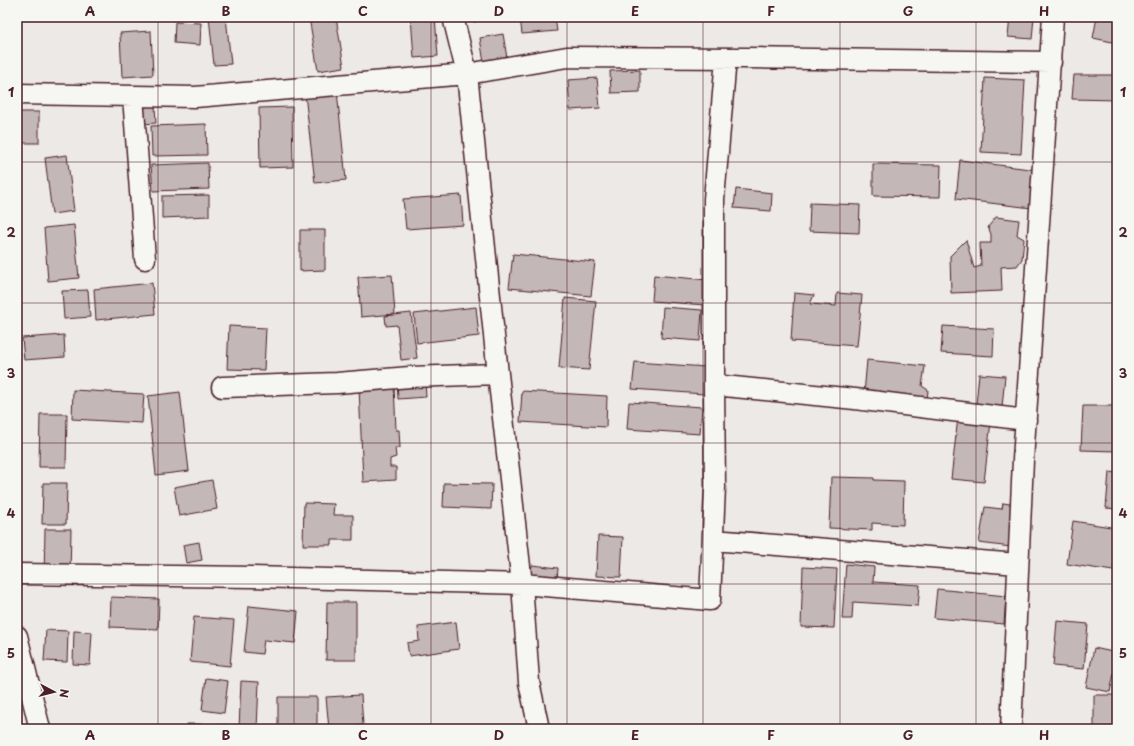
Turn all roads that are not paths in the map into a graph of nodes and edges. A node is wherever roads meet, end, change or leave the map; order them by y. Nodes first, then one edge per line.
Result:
1 (453, 17) edge
2 (1053, 17) edge
3 (726, 58) junction
4 (1050, 62) junction
5 (466, 74) junction
6 (17, 94) edge
7 (133, 96) junction
8 (145, 259) dead end
9 (498, 374) junction
10 (714, 385) junction
11 (222, 386) dead end
12 (1026, 420) junction
13 (713, 540) junction
14 (1018, 564) junction
15 (17, 574) edge
16 (522, 584) junction
17 (17, 636) edge
18 (40, 729) edge
19 (539, 729) edge
20 (1011, 729) edge

1 - 5 street
2 - 4 street
3 - 4 street
3 - 5 street
3 - 10 street
4 - 12 street
5 - 7 street
5 - 9 street
6 - 7 street
7 - 8 street
9 - 11 street
9 - 16 street
10 - 12 street
10 - 13 street
12 - 14 street
13 - 14 street
13 - 16 street
14 - 20 street
15 - 16 street
16 - 19 street
17 - 18 street

